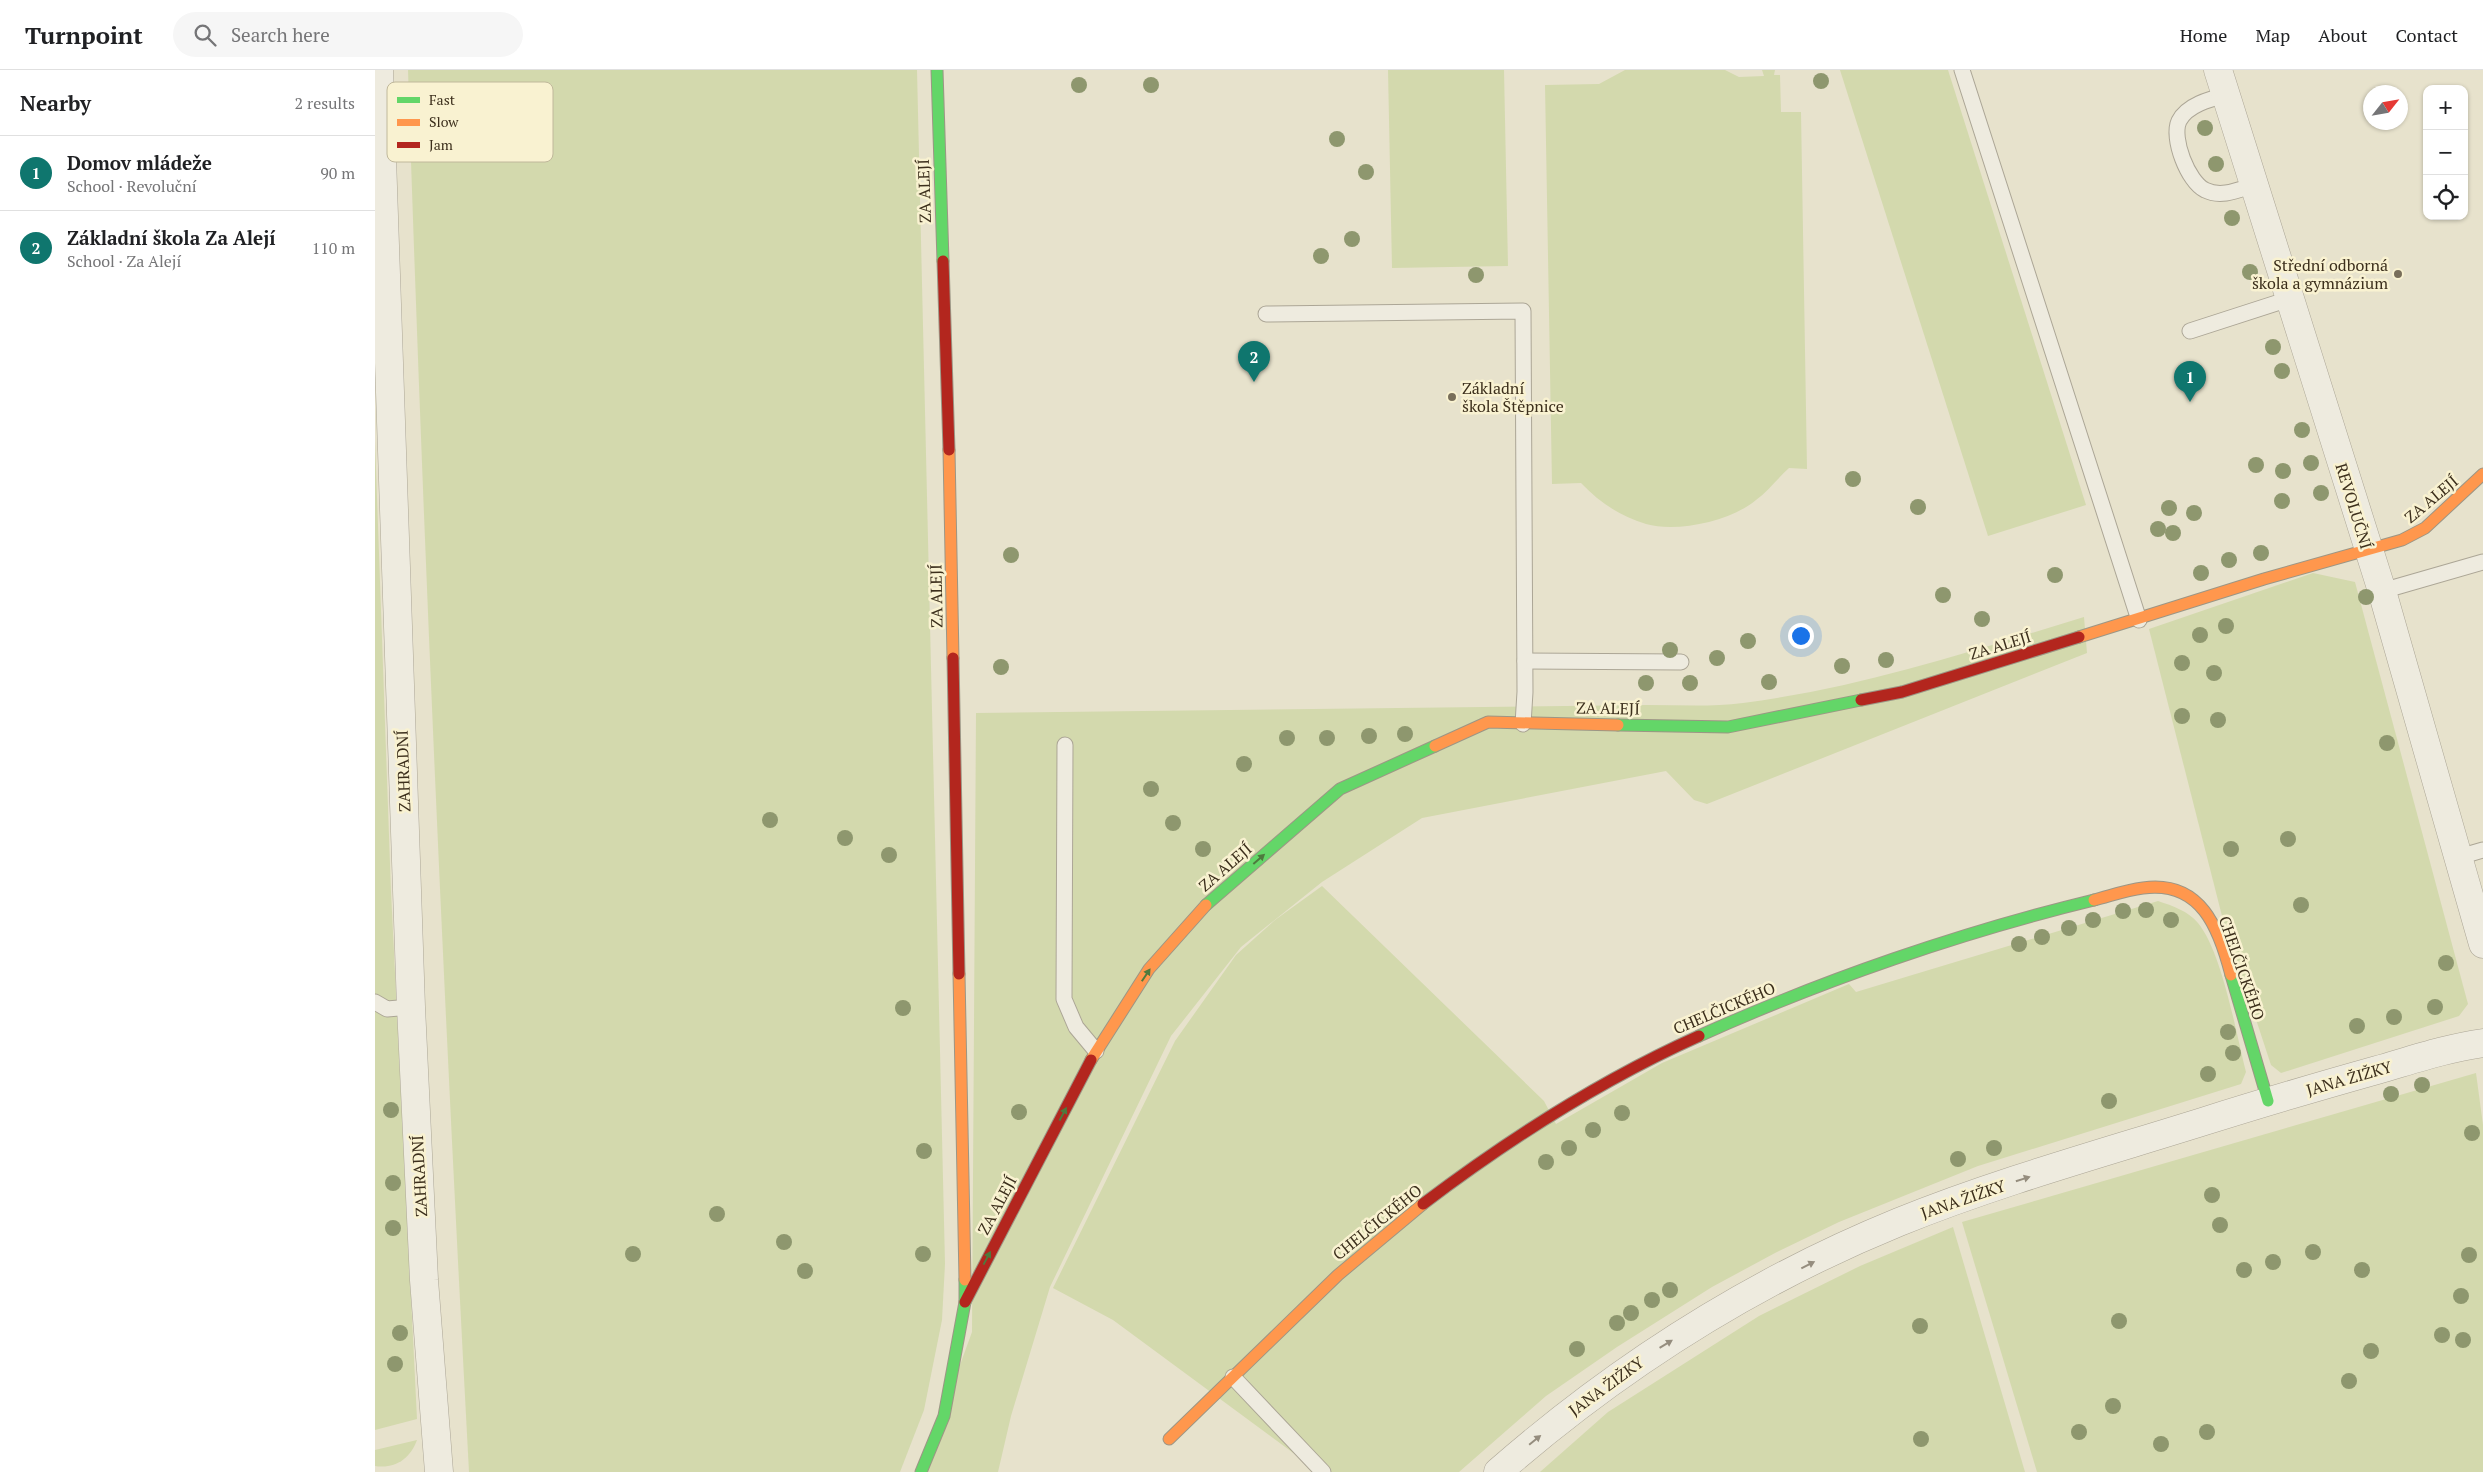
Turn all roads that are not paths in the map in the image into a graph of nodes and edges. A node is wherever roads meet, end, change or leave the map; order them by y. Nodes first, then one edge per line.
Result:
1 (379, 70) edge
2 (937, 70) edge
3 (1962, 70) edge
4 (2222, 82) edge
5 (2254, 185) junction
6 (2289, 299) junction
7 (381, 311) edge
8 (1266, 314) dead end
9 (2190, 331) dead end
10 (382, 395) edge
11 (2483, 474) edge
12 (2367, 550) junction
13 (2483, 562) edge
14 (2382, 591) junction
15 (2139, 620) junction
16 (1525, 661) junction
17 (1681, 662) dead end
18 (1523, 724) junction
19 (1065, 746) dead end
20 (2471, 853) edge
21 (2483, 944) edge
22 (375, 1002) edge
23 (411, 1007) junction
24 (2483, 1043) edge
25 (1096, 1051) junction
26 (2268, 1101) junction
27 (965, 1302) junction
28 (1233, 1377) junction
29 (1169, 1439) dead end
30 (439, 1472) edge
31 (921, 1472) edge
32 (1323, 1472) edge
33 (1498, 1472) edge

1 - 7 street, ZAHRADNÍ
2 - 27 street, ZA ALEJÍ
3 - 15 lane
4 - 5 street, REVOLUČNÍ
4 - 5 lane
5 - 6 street, REVOLUČNÍ
6 - 9 lane
6 - 12 street, REVOLUČNÍ
7 - 10 street, ZAHRADNÍ
8 - 16 lane
10 - 23 street, ZAHRADNÍ
11 - 12 street, ZA ALEJÍ
12 - 14 street, REVOLUČNÍ
12 - 15 street, ZA ALEJÍ
13 - 14 lane
14 - 20 street, REVOLUČNÍ
15 - 18 street, ZA ALEJÍ
16 - 17 lane
16 - 18 lane
25 -> 18 street, ZA ALEJÍ
19 - 25 lane
20 - 21 street, REVOLUČNÍ
22 - 23 lane
23 - 30 street, ZAHRADNÍ
24 - 26 street, JANA ŽIŽKY
27 -> 25 street, ZA ALEJÍ
26 - 28 street, CHELČICKÉHO
33 -> 26 street, JANA ŽIŽKY
27 - 31 street, ZA ALEJÍ
28 - 29 street, CHELČICKÉHO
28 - 32 lane

